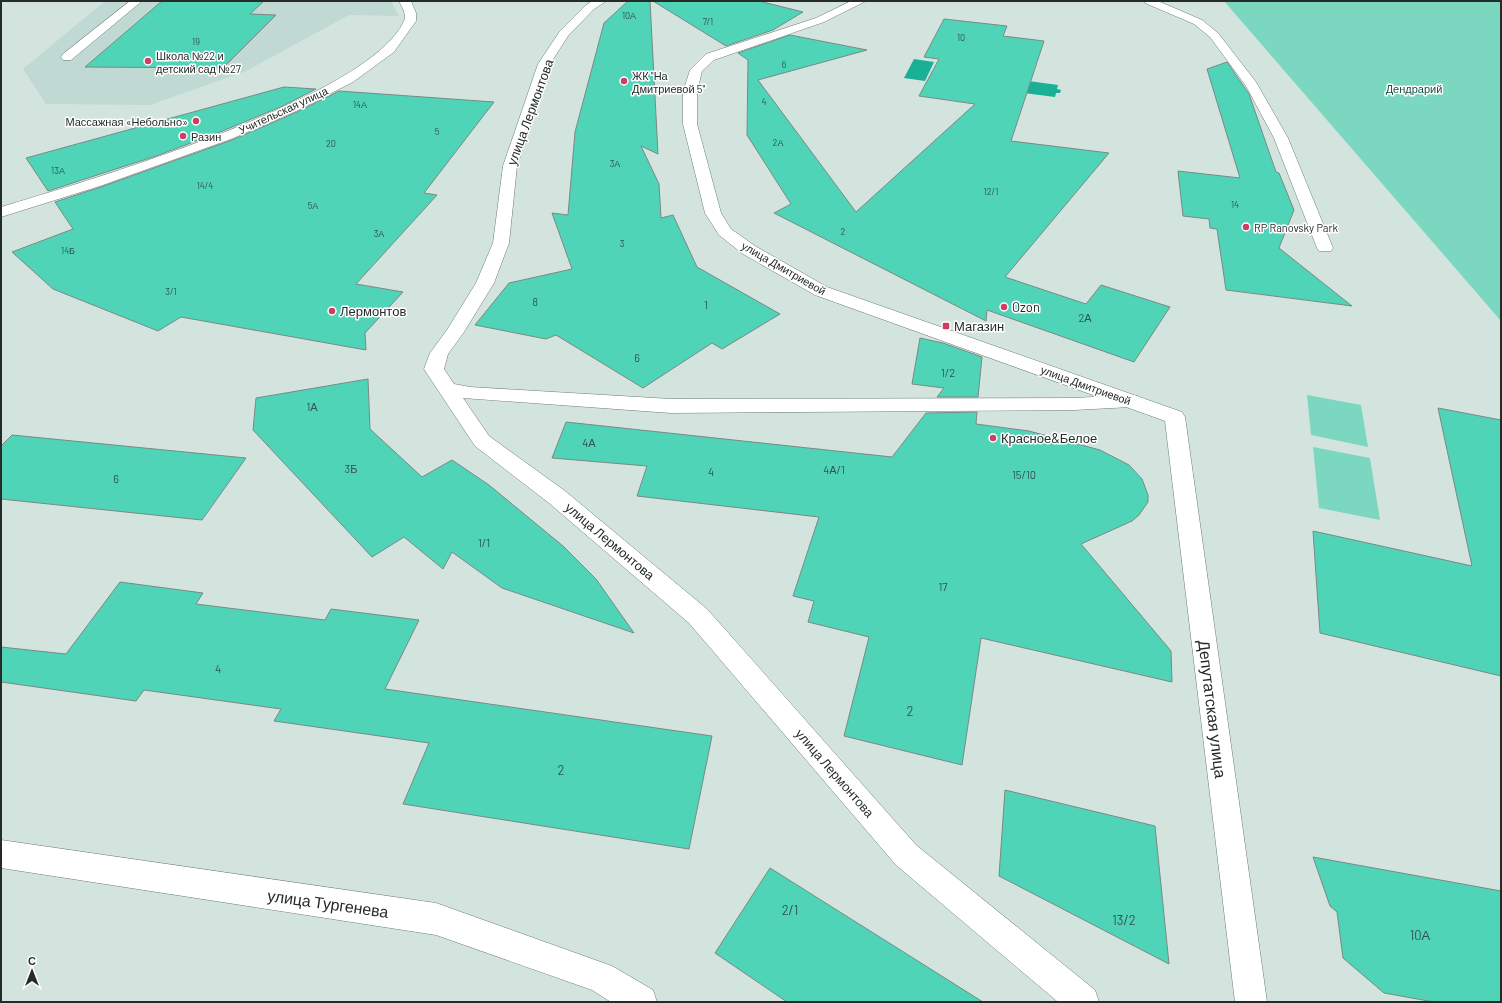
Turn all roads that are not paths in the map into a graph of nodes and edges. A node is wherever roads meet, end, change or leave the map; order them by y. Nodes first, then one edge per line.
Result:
1 (137, 1) edge
2 (405, 1) edge
3 (600, 1) edge
4 (860, 1) edge
5 (1149, 1) edge
6 (67, 57) dead end
7 (1, 212) edge
8 (1325, 248) dead end
9 (448, 389) junction
10 (1131, 401) junction
11 (1175, 416) joint
12 (1, 854) edge
13 (641, 1002) edge
14 (1083, 1002) edge
15 (1251, 1002) edge

1 - 6 lane
2 - 7 street, Учительская улица
3 - 9 street, улица Лермонтова
4 - 10 street, улица Дмитриевой
5 - 8 lane
9 - 10 street
9 - 14 street, улица Лермонтова
10 - 11 street, улица Дмитриевой
11 - 15 street, Депутатская улица
12 - 13 street, улица Тургенева

